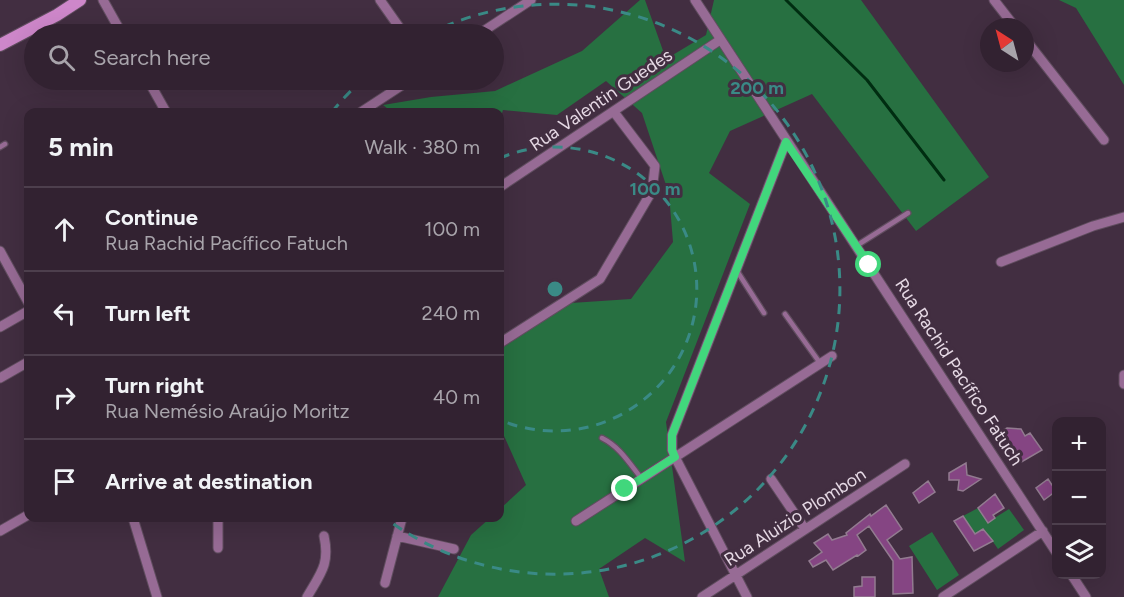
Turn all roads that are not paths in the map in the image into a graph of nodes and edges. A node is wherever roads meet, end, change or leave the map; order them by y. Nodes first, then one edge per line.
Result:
1 (80, 0) edge
2 (103, 0) edge
3 (380, 0) edge
4 (531, 0) edge
5 (695, 0) edge
6 (994, 0) edge
7 (1008, 18) edge
8 (40, 24) edge
9 (116, 24) edge
10 (397, 24) edge
11 (494, 24) edge
12 (24, 32) edge
13 (720, 40) junction
14 (0, 45) edge
15 (1034, 51) edge
16 (154, 90) edge
17 (395, 90) edge
18 (164, 108) edge
19 (367, 108) edge
20 (614, 112) junction
21 (1104, 140) dead end
22 (786, 142) junction
23 (504, 184) edge
24 (908, 213) dead end
25 (1124, 217) edge
26 (856, 246) junction
27 (0, 251) edge
28 (1001, 262) dead end
29 (737, 271) junction
30 (24, 295) edge
31 (24, 313) edge
32 (764, 313) dead end
33 (785, 314) dead end
34 (0, 327) edge
35 (504, 340) edge
36 (832, 356) dead end
37 (820, 363) junction
38 (24, 364) edge
39 (1124, 375) edge
40 (0, 378) edge
41 (1124, 384) edge
42 (602, 438) dead end
43 (675, 457) junction
44 (905, 464) dead end
45 (642, 479) junction
46 (771, 479) dead end
47 (24, 518) edge
48 (576, 521) dead end
49 (134, 522) edge
50 (218, 522) edge
51 (401, 522) edge
52 (805, 529) junction
53 (0, 531) edge
54 (1043, 531) junction
55 (324, 536) dead end
56 (397, 536) junction
57 (1052, 546) edge
58 (218, 548) dead end
59 (454, 549) dead end
60 (736, 575) junction
61 (1074, 579) edge
62 (385, 583) dead end
63 (154, 596) edge
64 (307, 597) edge
65 (702, 597) edge
66 (747, 597) edge
67 (943, 597) edge
68 (1086, 597) edge

1 - 8 main road
2 - 9 street
3 - 10 street
4 - 11 street
5 - 13 street, Rua Rachid Pacífico Fatuch
6 - 7 street
12 - 14 main road
13 - 20 street, Rua Valentin Guedes
13 - 22 street, Rua Rachid Pacífico Fatuch
15 - 21 street
16 - 18 street
17 - 19 street
20 - 23 street, Rua Valentin Guedes
20 - 35 street
22 - 26 street, Rua Rachid Pacífico Fatuch
22 - 29 street
24 - 26 lane
25 - 28 street
26 - 54 street, Rua Rachid Pacífico Fatuch
27 - 30 street
29 - 32 lane
29 - 43 street
31 - 34 street
33 - 37 lane
36 - 37 street
37 - 43 street
38 - 40 street
39 - 41 street
42 - 45 lane
43 - 45 street
43 - 60 street
44 - 52 street, Rua Aluizio Plombon
45 - 48 street
46 - 52 street
47 - 53 street
49 - 63 street
50 - 58 street
51 - 56 street
52 - 60 street, Rua Aluizio Plombon
54 - 57 street, Rua Rachid Pacífico Fatuch
54 - 67 street
55 - 64 street
56 - 59 street
56 - 62 street
60 - 65 street, Rua Aluizio Plombon
60 - 66 street
61 - 68 street

